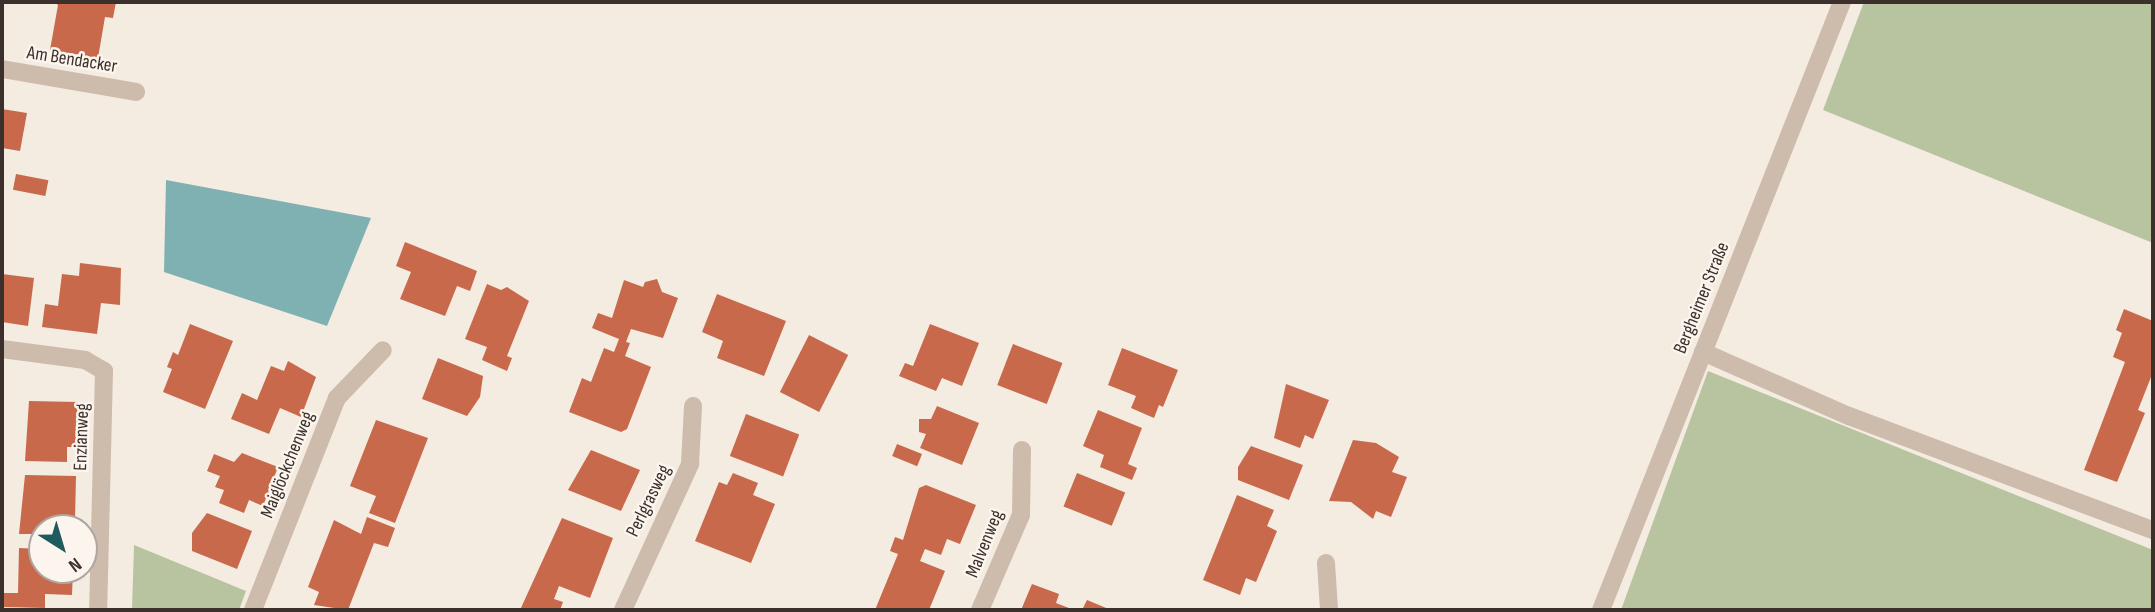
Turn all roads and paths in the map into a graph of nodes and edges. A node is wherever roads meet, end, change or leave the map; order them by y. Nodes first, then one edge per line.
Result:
1 (1842, 2) edge
2 (2, 69) edge
3 (136, 92) dead end
4 (2, 349) edge
5 (383, 350) dead end
6 (1703, 352) junction
7 (693, 406) dead end
8 (1022, 450) dead end
9 (2153, 530) edge
10 (1326, 563) dead end
11 (98, 610) edge
12 (253, 610) edge
13 (623, 610) edge
14 (980, 610) edge
15 (1329, 610) edge
16 (1601, 610) edge

1 - 6 street, Bergheimer Straße
2 - 3 street, Am Bendacker
4 - 11 street, Enzianweg
5 - 12 street, Maiglöckchenweg
6 - 9 street
6 - 16 street, Bergheimer Straße
7 - 13 street, Perlgrasweg
8 - 14 street, Malvenweg
10 - 15 street

